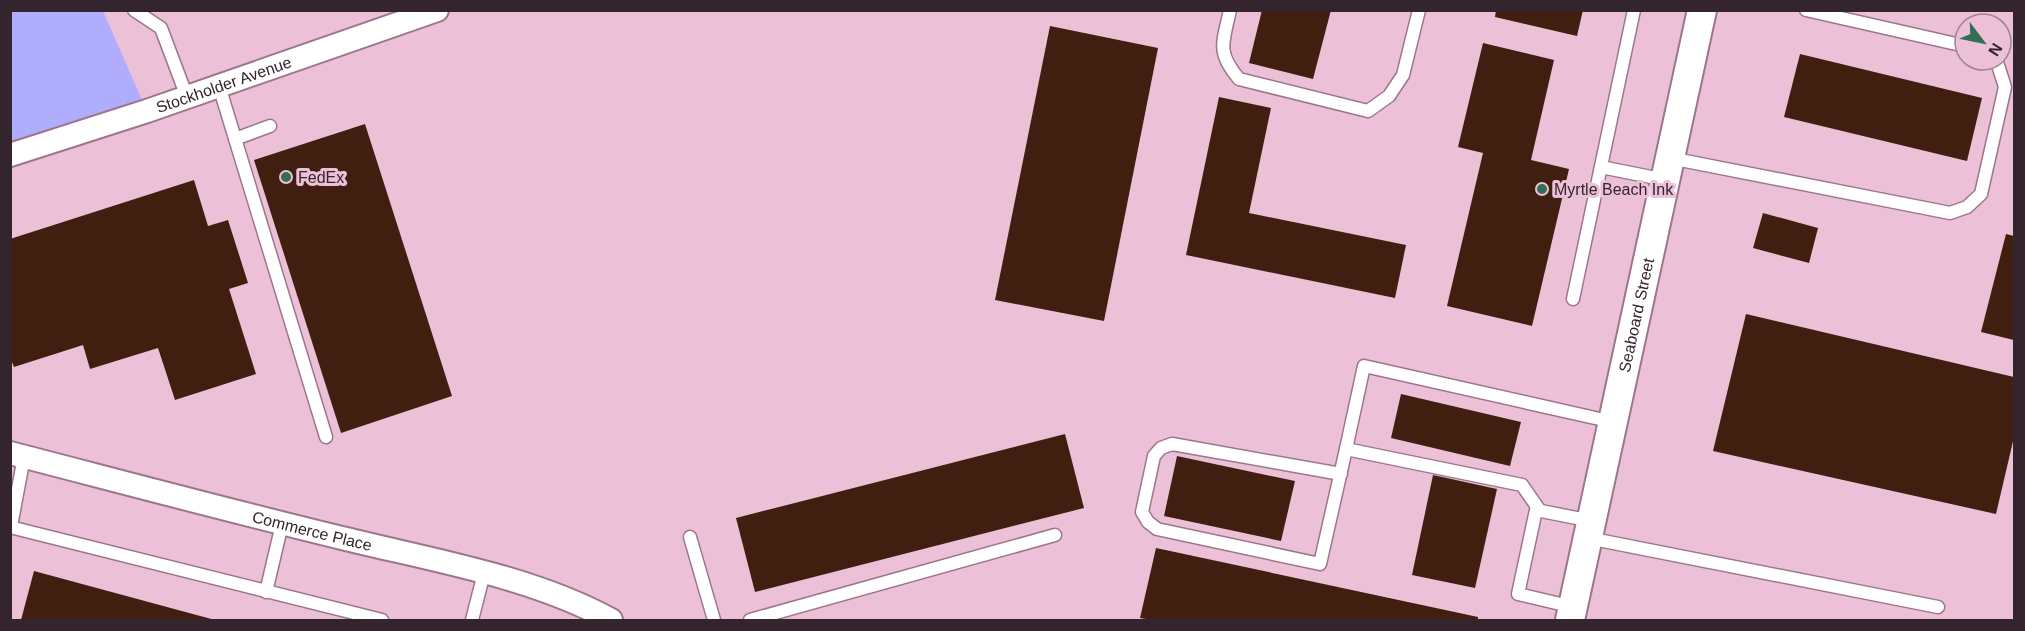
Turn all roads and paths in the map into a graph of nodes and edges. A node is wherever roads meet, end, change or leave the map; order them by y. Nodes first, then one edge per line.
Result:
1 (134, 10) edge
2 (436, 10) edge
3 (1230, 10) edge
4 (1419, 10) edge
5 (1634, 10) edge
6 (1702, 10) edge
7 (1806, 10) edge
8 (1953, 43) edge
9 (2000, 72) edge
10 (219, 86) junction
11 (187, 97) junction
12 (270, 126) dead end
13 (235, 139) junction
14 (10, 156) edge
15 (1601, 167) junction
16 (1668, 169) junction
17 (1573, 299) dead end
18 (1613, 422) junction
19 (326, 437) dead end
20 (1346, 449) junction
21 (17, 455) edge
22 (1341, 474) junction
23 (1540, 511) junction
24 (282, 524) junction
25 (11, 526) edge
26 (1590, 529) junction
27 (1055, 536) dead end
28 (690, 537) dead end
29 (484, 573) junction
30 (266, 592) junction
31 (1938, 607) dead end
32 (578, 612) edge
33 (1572, 614) edge
34 (382, 621) edge
35 (472, 621) edge
36 (611, 621) edge
37 (714, 621) edge
38 (750, 621) edge

1 - 11 lane
2 - 10 street, Stockholder Avenue
3 - 4 lane
5 - 15 lane
6 - 16 street, Seaboard Street
7 - 8 lane
9 - 16 lane
10 - 11 street, Stockholder Avenue
10 - 13 lane
11 - 14 street, Stockholder Avenue
12 - 13 lane
13 - 19 lane
15 - 16 lane
15 - 17 lane
16 - 18 street, Seaboard Street
18 - 20 lane
18 - 26 street, Seaboard Street
20 - 22 lane
20 - 23 lane
21 - 24 street, Commerce Place
21 - 25 lane
22 - 22 lane
23 - 26 lane
23 - 33 lane
24 - 29 street, Commerce Place
24 - 30 lane
25 - 30 lane
26 - 31 lane
26 - 33 street, Seaboard Street
27 - 38 lane
28 - 37 lane
29 - 32 street, Commerce Place
29 - 35 lane
30 - 34 lane
32 - 36 street, Commerce Place

